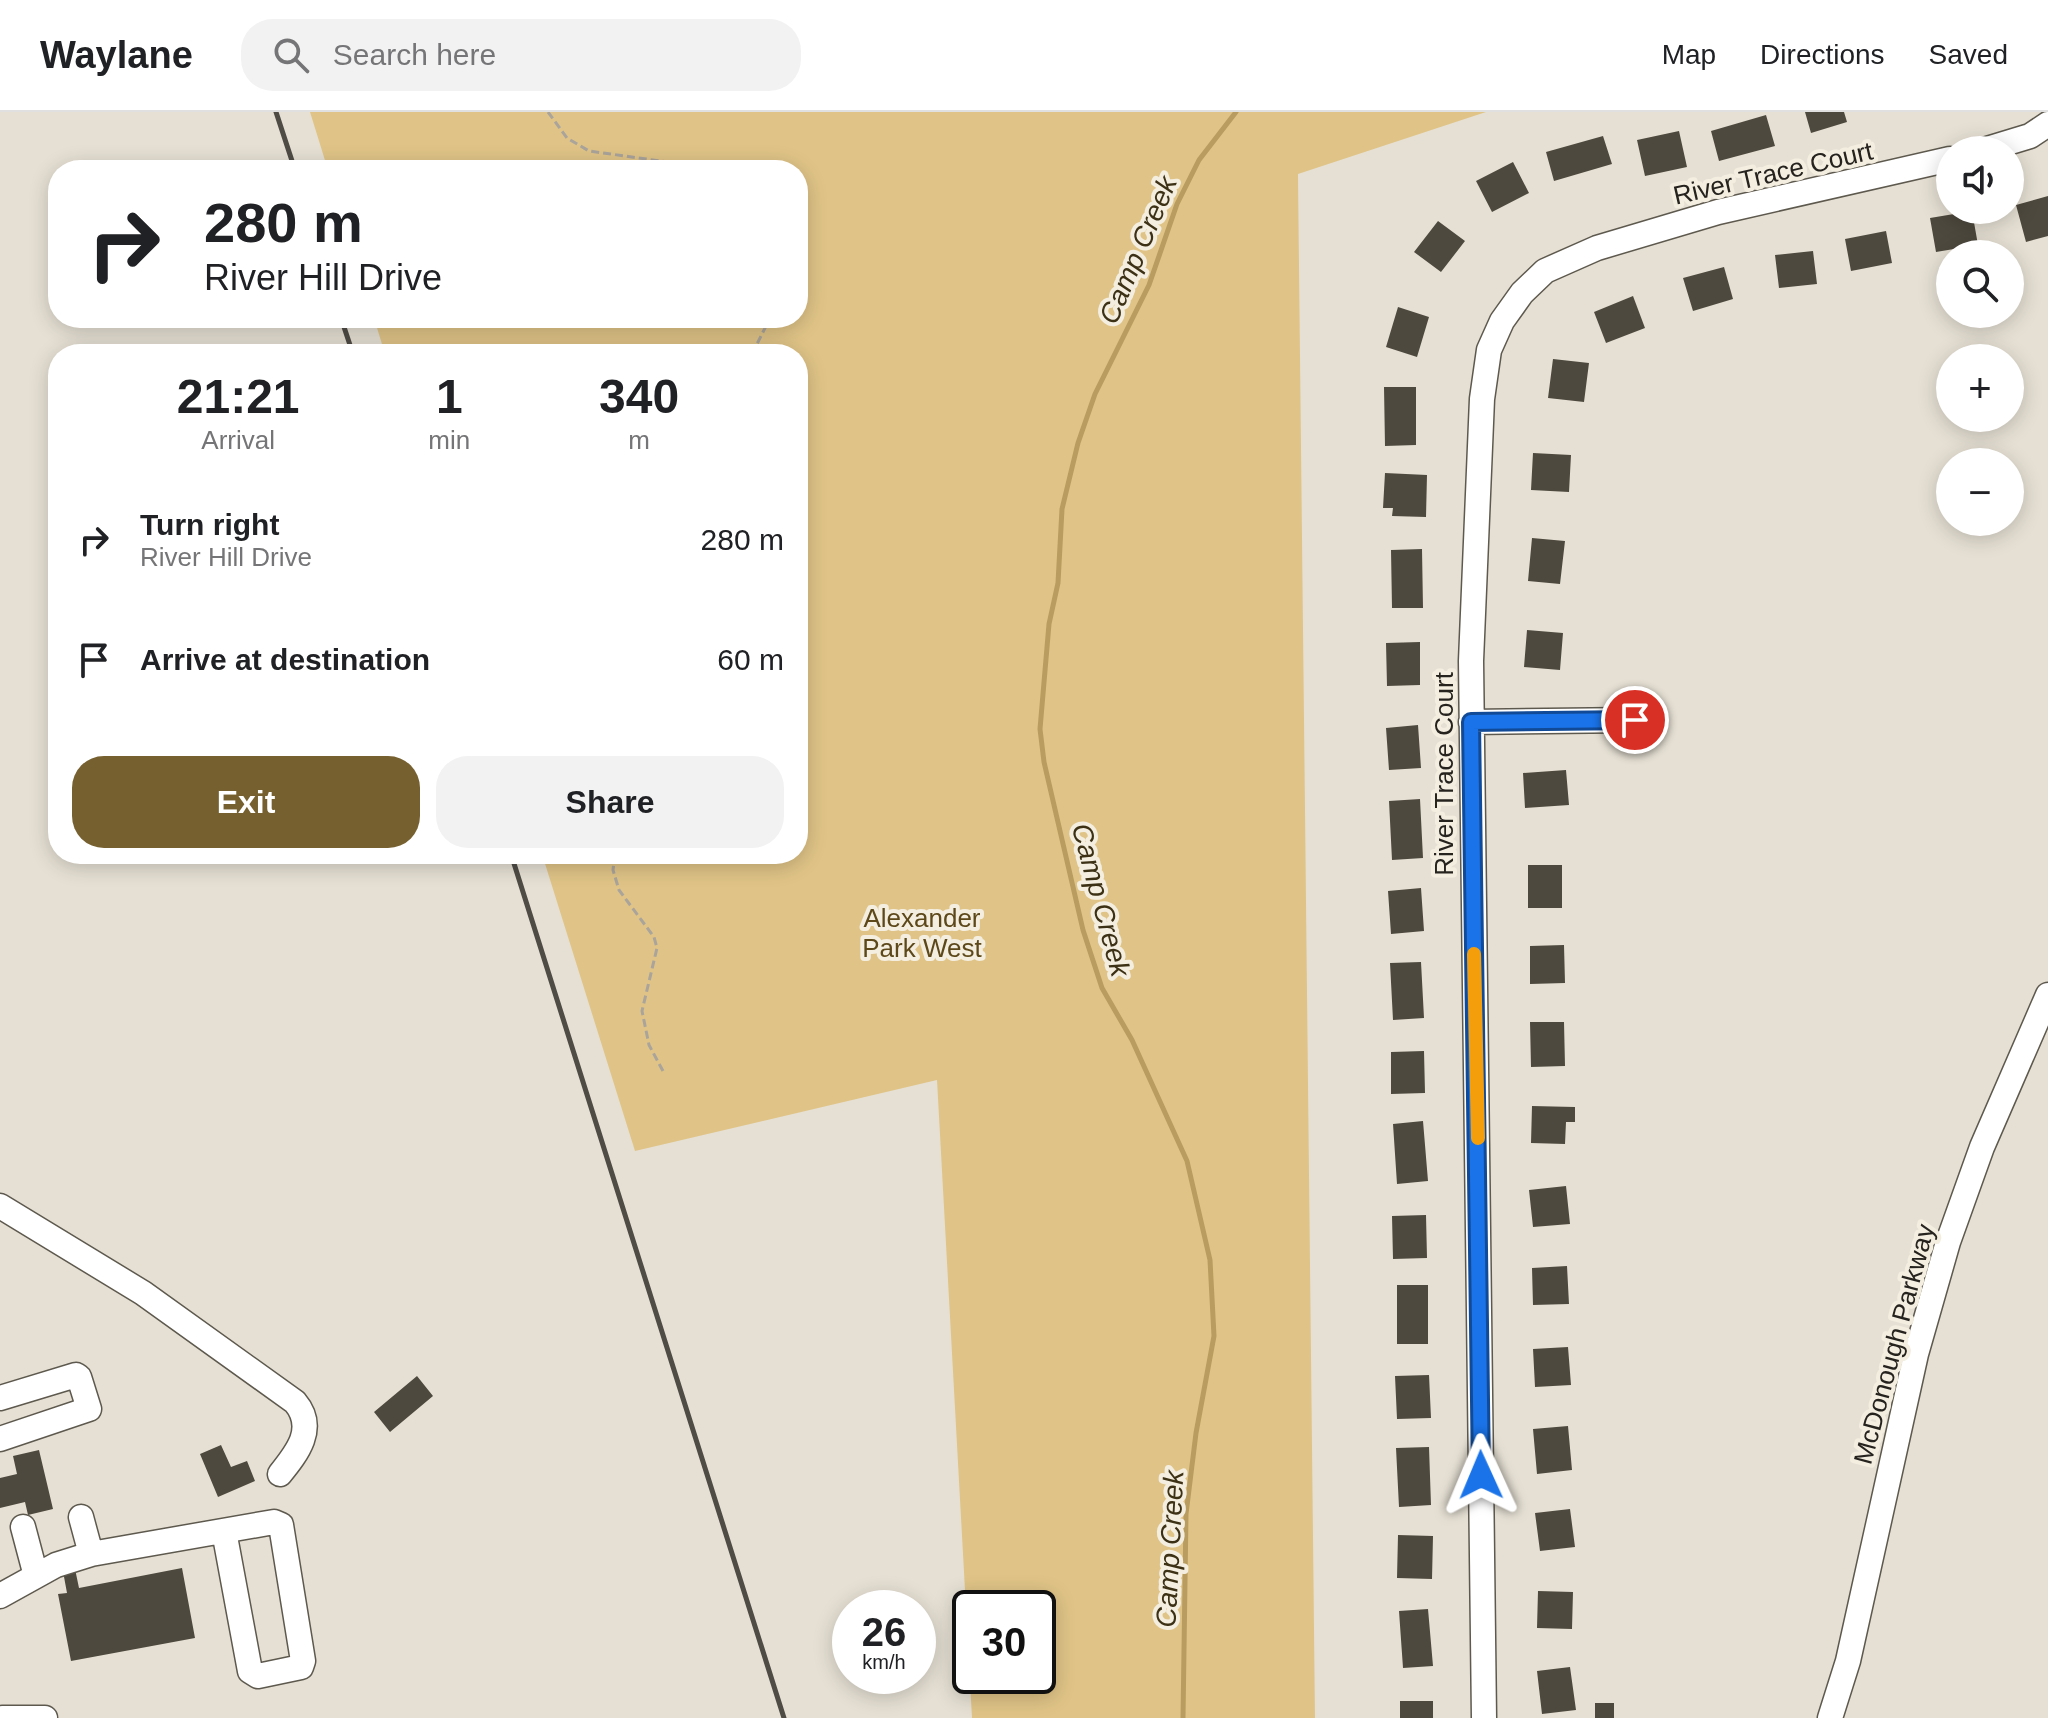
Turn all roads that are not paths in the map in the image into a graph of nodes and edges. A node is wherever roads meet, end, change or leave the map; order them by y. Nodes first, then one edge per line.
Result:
1 (2048, 124) edge
2 (2024, 138) edge
3 (1936, 162) edge
4 (1635, 720) dead end
5 (1471, 722) junction
6 (2048, 995) edge
7 (0, 1206) edge
8 (0, 1398) edge
9 (0, 1439) edge
10 (280, 1474) dead end
11 (81, 1517) dead end
12 (23, 1527) dead end
13 (224, 1531) junction
14 (91, 1554) junction
15 (36, 1576) junction
16 (0, 1596) edge
17 (2, 1718) edge
18 (45, 1718) edge
19 (1484, 1718) edge
20 (1830, 1718) edge

1 - 2 street
3 - 5 street, River Trace Court
4 - 5 street
5 - 19 street, River Trace Court
6 - 20 street, McDonough Parkway
7 - 10 street
8 - 9 street
11 - 14 street
12 - 15 street
13 - 13 street
13 - 14 street
14 - 15 street
15 - 16 street
17 - 18 street

